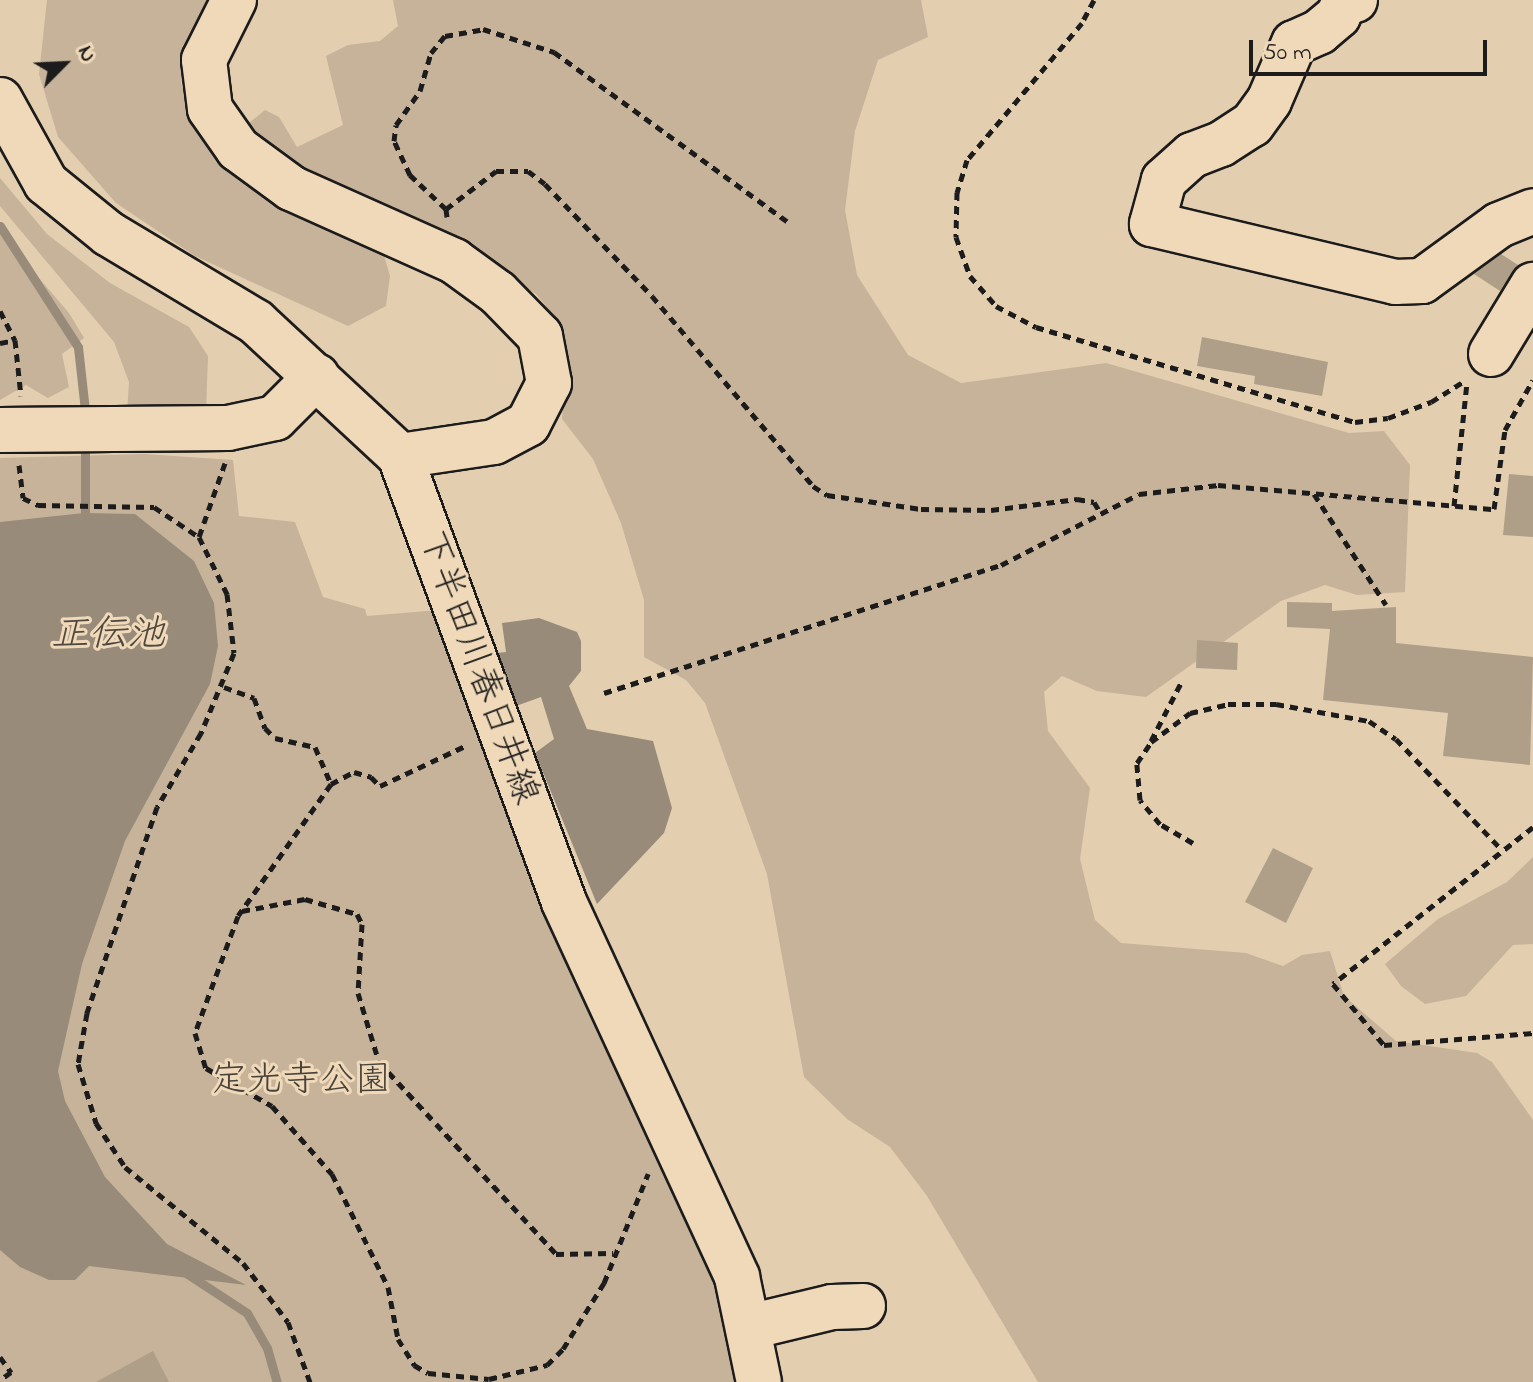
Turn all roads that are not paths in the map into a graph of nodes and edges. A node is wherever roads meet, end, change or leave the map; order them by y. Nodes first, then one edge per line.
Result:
1 (234, 0) edge
2 (1355, 0) edge
3 (0, 100) edge
4 (1533, 211) edge
5 (1533, 285) edge
6 (1479, 366) road end
7 (317, 376) junction
8 (23, 434) edge
9 (400, 456) junction
10 (863, 1306) dead end
11 (749, 1327) junction
12 (759, 1382) edge

1 - 9 main road
2 - 4 main road
3 - 7 main road, 下半田川春日井線
5 - 6 main road
7 - 8 main road
7 - 9 main road, 下半田川春日井線
9 - 11 main road, 下半田川春日井線
10 - 11 main road
11 - 12 main road, 下半田川春日井線

